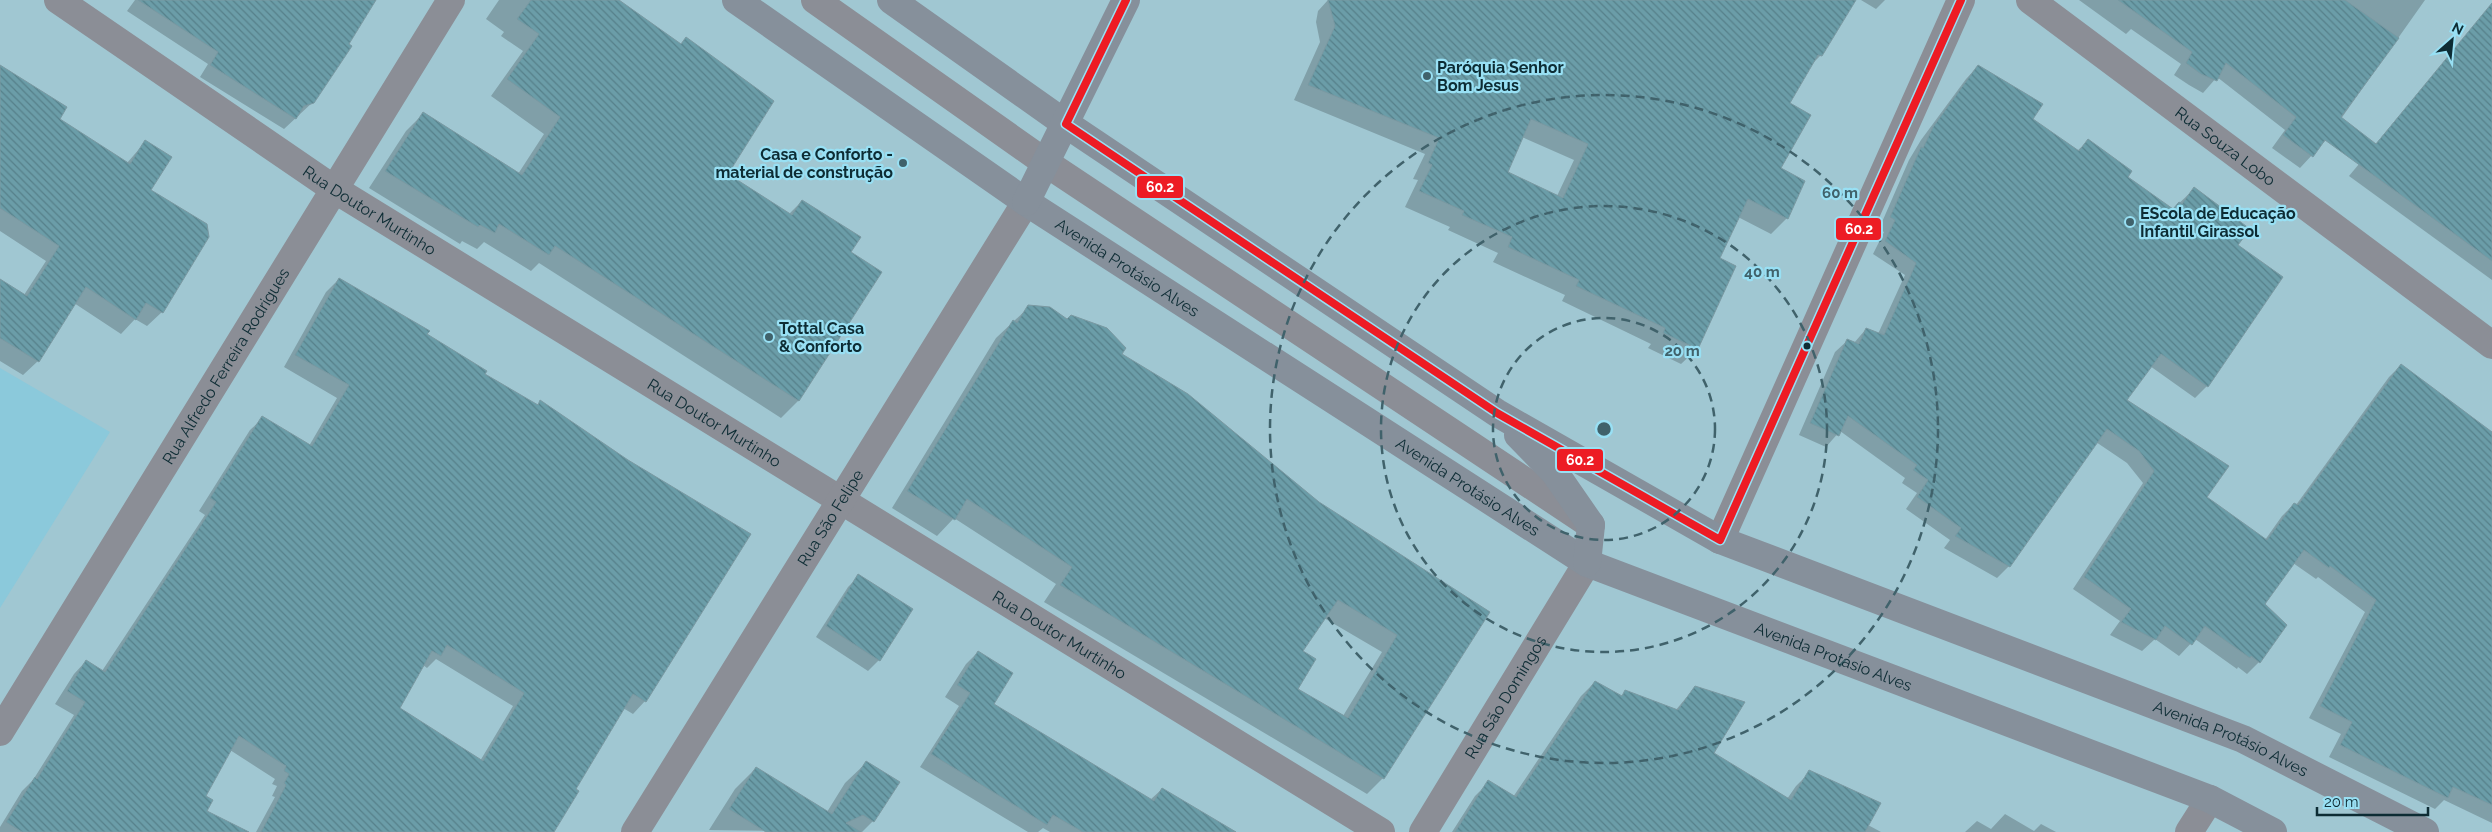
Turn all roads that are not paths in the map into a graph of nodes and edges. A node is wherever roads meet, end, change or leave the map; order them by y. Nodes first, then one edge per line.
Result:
1 (58, 0) edge
2 (451, 0) edge
3 (736, 0) edge
4 (815, 0) edge
5 (891, 0) edge
6 (1126, 0) edge
7 (1961, 0) edge
8 (2030, 0) edge
9 (1066, 124) junction
10 (1046, 163) junction
11 (334, 189) junction
12 (1026, 202) junction
13 (2492, 345) edge
14 (1497, 413) junction
15 (840, 500) junction
16 (1591, 525) junction
17 (1720, 540) junction
18 (1587, 563) junction
19 (0, 732) edge
20 (2210, 799) junction
21 (635, 832) edge
22 (1381, 832) edge
23 (1423, 832) edge
24 (2190, 832) edge
25 (2273, 832) edge
26 (2425, 832) edge

1 - 11 street, Rua Doutor Murtinho
2 - 11 street, Rua Alfredo Ferreira Rodrigues
3 - 12 main road, Avenida Protásio Alves
4 - 10 street
5 - 9 main road, Avenida Protásio Alves
6 - 9 main road
7 - 17 street
8 - 13 street, Rua Souza Lobo
9 - 10 main road
9 - 14 main road, Avenida Protásio Alves
10 - 12 main road
10 - 16 street
11 - 15 street, Rua Doutor Murtinho
11 - 19 street, Rua Alfredo Ferreira Rodrigues
12 - 15 street, Rua São Felipe
12 - 18 main road, Avenida Protásio Alves
14 - 16 main road
14 - 17 main road, Avenida Protásio Alves
15 - 21 street, Rua São Felipe
15 - 22 street, Rua Doutor Murtinho
16 - 18 main road
17 - 26 main road, Avenida Protásio Alves
18 - 20 main road, Avenida Protásio Alves
18 - 23 street, Rua São Domingos
20 - 24 street
20 - 25 main road, Avenida Protásio Alves

